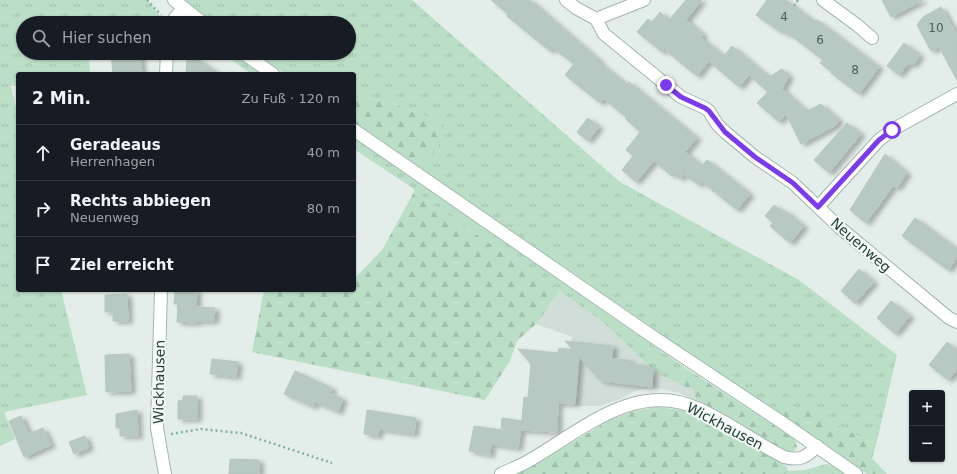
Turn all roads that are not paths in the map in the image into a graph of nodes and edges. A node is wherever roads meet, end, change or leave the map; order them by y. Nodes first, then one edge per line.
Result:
1 (566, 0) edge
2 (644, 0) edge
3 (823, 0) edge
4 (179, 4) edge
5 (171, 16) edge
6 (194, 16) edge
7 (596, 19) junction
8 (872, 38) dead end
9 (167, 60) edge
10 (253, 60) edge
11 (166, 72) edge
12 (270, 72) edge
13 (957, 94) edge
14 (356, 131) edge
15 (818, 207) junction
16 (161, 292) edge
17 (957, 322) edge
18 (816, 446) junction
19 (165, 474) edge
20 (501, 474) edge
21 (856, 474) edge

1 - 7 street, Neuenweg
2 - 7 street
3 - 8 street
4 - 5 street
4 - 6 street
7 - 15 street, Neuenweg
9 - 11 street
10 - 12 street
13 - 15 street
14 - 18 street
15 - 17 street, Neuenweg
16 - 19 street, Wickhausen
18 - 20 street, Wickhausen
18 - 21 street

